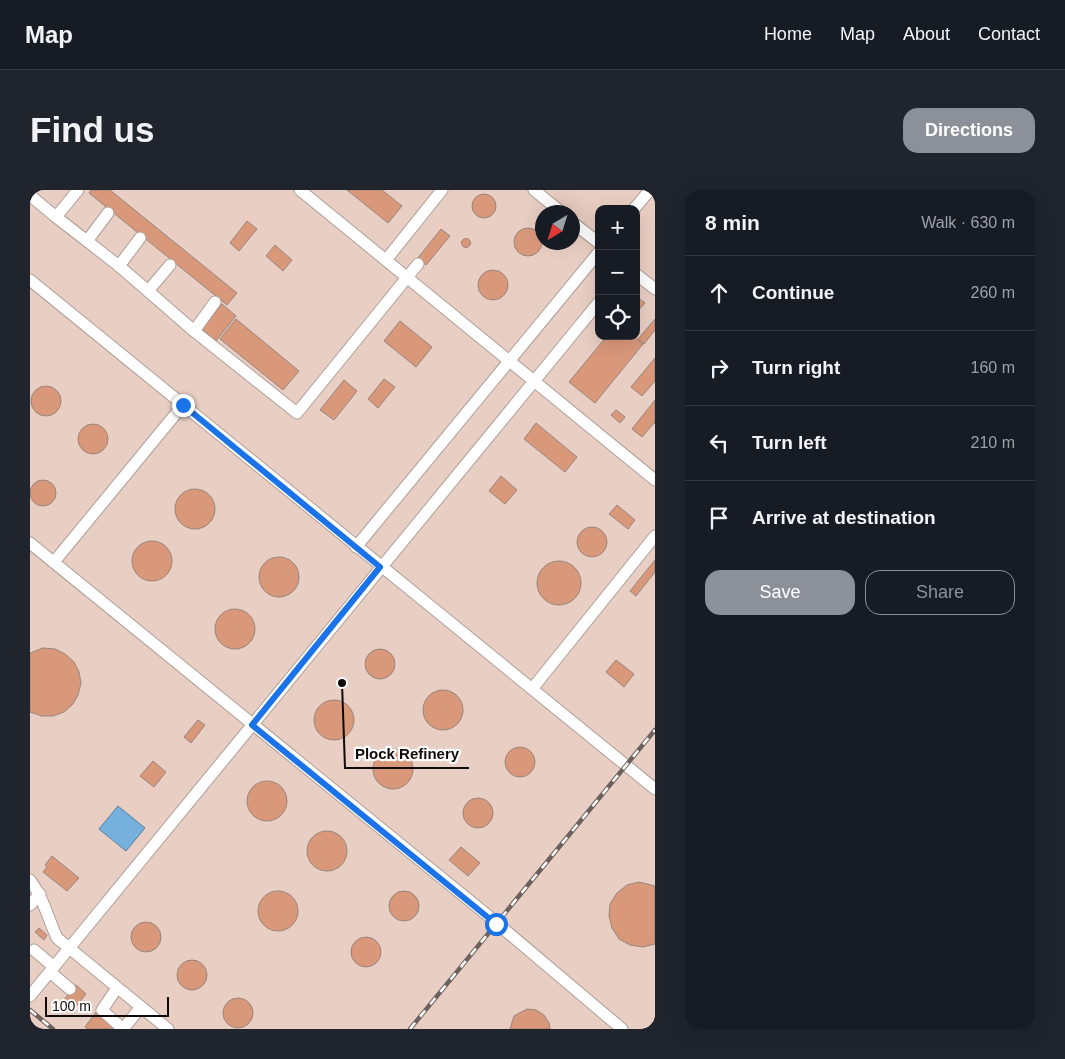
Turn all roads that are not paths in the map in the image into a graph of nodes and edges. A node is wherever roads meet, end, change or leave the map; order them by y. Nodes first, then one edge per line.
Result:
1 (78, 190) edge
2 (300, 190) edge
3 (442, 190) edge
4 (650, 190) edge
5 (540, 192) edge
6 (33, 196) edge
7 (554, 205) edge
8 (637, 205) edge
9 (108, 214) dead end
10 (56, 217) junction
11 (580, 228) edge
12 (140, 238) dead end
13 (595, 240) edge
14 (87, 241) junction
15 (595, 257) edge
16 (386, 260) junction
17 (418, 264) dead end
18 (170, 265) dead end
19 (118, 266) junction
20 (640, 277) edge
21 (407, 278) junction
22 (30, 280) edge
23 (655, 289) edge
24 (148, 291) junction
25 (215, 302) dead end
26 (595, 307) edge
27 (194, 331) junction
28 (510, 361) junction
29 (534, 382) junction
30 (183, 405) junction
31 (655, 480) edge
32 (655, 536) edge
33 (30, 543) edge
34 (356, 547) junction
35 (54, 562) junction
36 (380, 567) junction
37 (532, 689) junction
38 (252, 725) junction
39 (655, 789) edge
40 (30, 880) edge
41 (40, 894) junction
42 (30, 905) edge
43 (69, 948) junction
44 (34, 950) dead end
45 (52, 970) junction
46 (117, 988) junction
47 (70, 989) dead end
48 (30, 996) edge
49 (140, 1007) junction
50 (168, 1029) edge
51 (622, 1029) edge

1 - 10 lane
2 - 16 lane
3 - 16 lane
4 - 8 lane
5 - 7 lane
6 - 10 lane
9 - 14 lane
10 - 14 lane
11 - 13 lane
12 - 19 lane
14 - 19 lane
15 - 28 lane
16 - 21 lane
17 - 21 lane
18 - 24 lane
19 - 24 lane
20 - 23 lane
21 - 27 lane
21 - 28 lane
22 - 30 lane
24 - 27 lane
25 - 27 lane
26 - 29 lane
28 - 29 lane
28 - 34 lane
29 - 31 lane
29 - 36 lane
30 - 34 lane
30 - 35 lane
32 - 37 lane
33 - 35 lane
34 - 36 lane
35 - 38 lane
36 - 37 lane
36 - 38 lane
37 - 39 lane
38 - 43 lane
38 - 51 lane
40 - 41 lane
41 - 42 lane
41 - 43 lane
43 - 45 lane
43 - 46 lane
44 - 45 lane
45 - 47 lane
45 - 48 lane
46 - 49 lane
46 - 49 lane
49 - 50 lane

